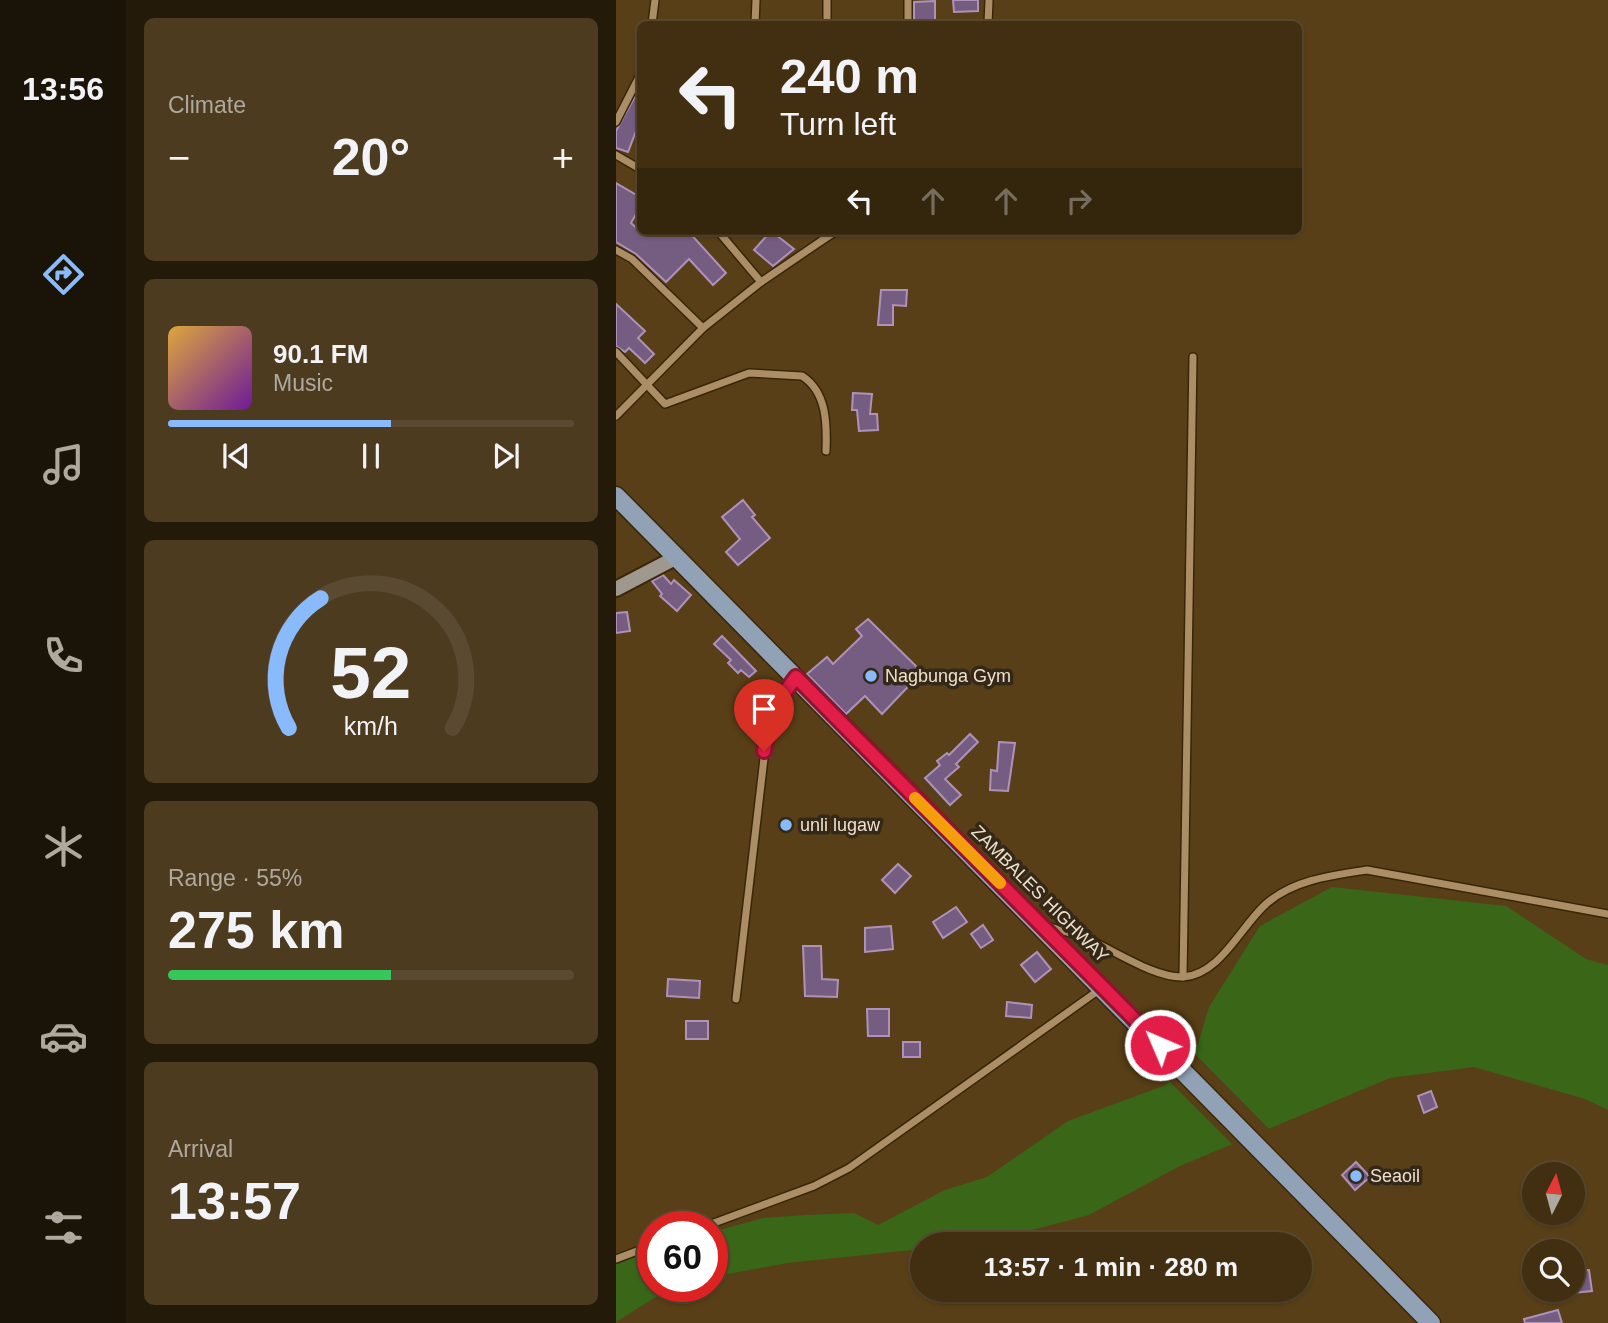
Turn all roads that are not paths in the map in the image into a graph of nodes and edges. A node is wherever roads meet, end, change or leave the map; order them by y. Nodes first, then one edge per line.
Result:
1 (655, 0) edge
2 (756, 0) edge
3 (827, 0) edge
4 (908, 0) edge
5 (989, 0) edge
6 (652, 21) edge
7 (755, 21) edge
8 (827, 21) edge
9 (908, 21) edge
10 (989, 21) edge
11 (637, 84) edge
12 (616, 122) edge
13 (616, 155) edge
14 (637, 167) edge
15 (722, 235) edge
16 (827, 235) edge
17 (616, 250) edge
18 (761, 282) junction
19 (703, 328) junction
20 (616, 352) edge
21 (1193, 357) dead end
22 (647, 384) junction
23 (616, 416) edge
24 (826, 451) dead end
25 (616, 496) edge
26 (677, 557) junction
27 (616, 589) edge
28 (796, 677) junction
29 (1608, 914) edge
30 (1040, 924) junction
31 (1183, 977) junction
32 (1102, 987) junction
33 (736, 999) dead end
34 (728, 1218) edge
35 (637, 1251) edge
36 (616, 1259) edge
37 (1432, 1323) edge

1 - 6 street
2 - 7 street
3 - 8 street
4 - 9 street
5 - 10 street
11 - 12 street
13 - 14 street
15 - 18 street
16 - 18 street
17 - 19 street
18 - 19 street
19 - 22 street
20 - 22 street
21 - 31 street
22 - 23 street
22 - 24 street
25 - 26 main road, ZAMBALES HIGHWAY
26 - 27 street
26 - 28 main road, ZAMBALES HIGHWAY
28 - 30 main road, ZAMBALES HIGHWAY
28 - 33 street
29 - 31 street
30 - 31 street
30 - 32 main road, ZAMBALES HIGHWAY
32 - 34 street
32 - 37 main road, ZAMBALES HIGHWAY
35 - 36 street

